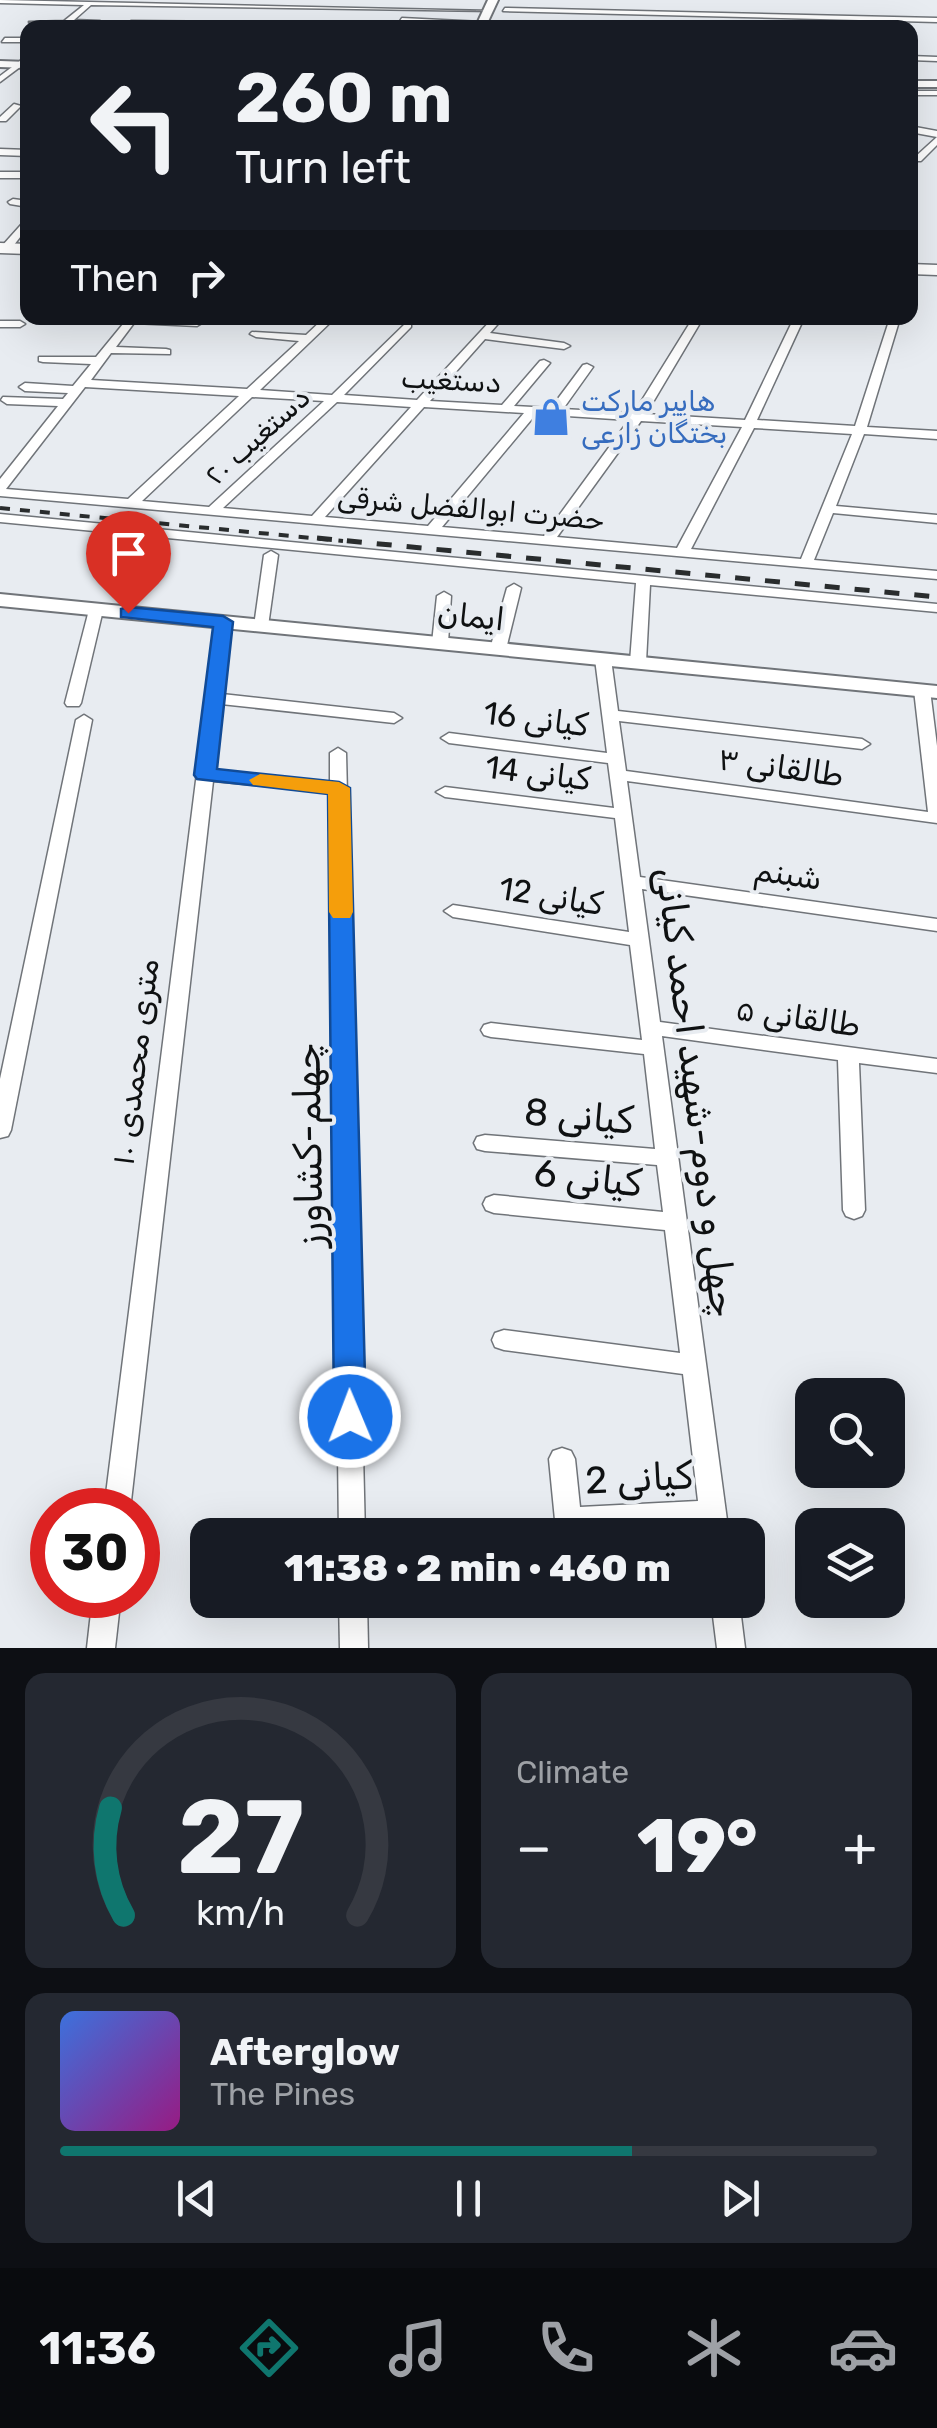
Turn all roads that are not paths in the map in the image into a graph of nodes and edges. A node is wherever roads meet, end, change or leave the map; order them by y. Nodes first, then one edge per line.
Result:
1 (351, 0) edge
2 (645, 0) edge
3 (729, 0) edge
4 (773, 0) edge
5 (812, 0) edge
6 (0, 1) edge
7 (92, 2) edge
8 (125, 2) edge
9 (195, 2) edge
10 (219, 3) edge
11 (491, 5) edge
12 (454, 6) edge
13 (343, 8) junction
14 (505, 10) edge
15 (640, 13) junction
16 (115, 14) dead end
17 (725, 15) junction
18 (770, 16) junction
19 (810, 17) junction
20 (70, 20) edge
21 (200, 20) edge
22 (332, 20) edge
23 (537, 20) edge
24 (637, 20) edge
25 (769, 20) edge
26 (850, 20) edge
27 (5, 40) dead end
28 (20, 40) edge
29 (937, 137) edge
30 (918, 159) dead end
31 (13, 202) dead end
32 (20, 203) edge
33 (20, 229) edge
34 (2, 251) edge
35 (0, 324) edge
36 (20, 324) dead end
37 (127, 325) edge
38 (266, 325) edge
39 (322, 325) edge
40 (407, 325) dead end
41 (493, 325) edge
42 (694, 325) edge
43 (796, 325) edge
44 (893, 325) edge
45 (484, 336) junction
46 (307, 338) junction
47 (564, 346) dead end
48 (166, 352) dead end
49 (104, 356) junction
50 (43, 358) dead end
51 (544, 362) dead end
52 (587, 367) dead end
53 (80, 386) junction
54 (25, 387) dead end
55 (249, 393) junction
56 (336, 398) junction
57 (7, 400) dead end
58 (67, 402) junction
59 (421, 403) junction
60 (506, 408) junction
61 (533, 410) junction
62 (555, 411) junction
63 (638, 416) junction
64 (750, 423) junction
65 (860, 430) junction
66 (937, 434) edge
67 (0, 490) edge
68 (132, 503) junction
69 (829, 509) junction
70 (212, 511) junction
71 (0, 518) edge
72 (937, 519) edge
73 (316, 520) junction
74 (432, 530) junction
75 (548, 540) junction
76 (682, 552) junction
77 (272, 555) dead end
78 (806, 562) junction
79 (937, 575) edge
80 (643, 580) junction
81 (514, 588) dead end
82 (444, 596) dead end
83 (0, 600) edge
84 (937, 608) edge
85 (96, 610) junction
86 (223, 622) junction
87 (261, 626) junction
88 (440, 643) junction
89 (498, 649) junction
90 (603, 659) junction
91 (638, 662) junction
92 (929, 691) edge
93 (214, 698) junction
94 (610, 715) junction
95 (394, 718) dead end
96 (449, 738) dead end
97 (862, 744) dead end
98 (338, 753) dead end
99 (617, 767) junction
100 (205, 775) junction
101 (935, 776) edge
102 (339, 788) junction
103 (446, 792) dead end
104 (623, 814) junction
105 (937, 816) edge
106 (632, 882) junction
107 (453, 912) dead end
108 (937, 924) edge
109 (639, 940) junction
110 (492, 1030) dead end
111 (652, 1038) junction
112 (848, 1054) junction
113 (937, 1066) edge
114 (0, 1130) edge
115 (485, 1143) dead end
116 (667, 1158) junction
117 (494, 1204) dead end
118 (854, 1210) dead end
119 (676, 1222) junction
120 (504, 1340) dead end
121 (694, 1364) junction
122 (562, 1459) dead end
123 (120, 1488) edge
124 (352, 1518) edge
125 (568, 1518) edge
126 (713, 1518) edge
127 (104, 1618) edge
128 (353, 1618) edge
129 (727, 1618) edge
130 (101, 1648) edge
131 (354, 1648) edge
132 (731, 1648) edge

1 - 13 street
2 - 15 street
3 - 17 street
4 - 18 street
5 - 19 street
6 - 7 street
7 - 8 street
7 - 20 street
8 - 9 street
8 - 16 street
9 - 10 street
10 - 13 street
10 - 21 street
11 - 12 street
12 - 13 street
13 - 22 street
14 - 15 street
14 - 23 street
15 - 17 street
15 - 24 street
17 - 18 street
18 - 19 street
18 - 25 street
19 - 26 street
27 - 28 street
29 - 30 street
31 - 32 street
33 - 34 street
35 - 36 street
37 - 49 street
38 - 46 street
39 - 46 street
40 - 56 street, دستغیب ۲۰
41 - 45 street
42 - 63 street
43 - 64 street
44 - 65 street
45 - 47 street
45 - 59 street
46 - 55 street
48 - 49 street
49 - 50 street
49 - 53 street
51 - 60 street
52 - 62 street
53 - 54 street, دستغیب
53 - 55 street, دستغیب
53 - 58 street
55 - 56 street, دستغیب
55 - 68 street
56 - 59 street, دستغیب
56 - 70 street, دستغیب ۲۰
57 - 58 street
58 - 67 street
59 - 60 street, دستغیب
59 - 73 street
60 - 61 street, دستغیب
61 - 62 street, دستغیب
61 - 74 street
62 - 63 street, دستغیب
63 - 64 street, دستغیب
63 - 75 street
64 - 65 street, دستغیب
64 - 76 street
65 - 66 street, دستغیب
65 - 69 street
67 - 68 street, حضرت ابوالفضل شرقی
68 - 70 street, حضرت ابوالفضل شرقی
69 - 72 street
69 - 78 street
70 - 73 street, حضرت ابوالفضل شرقی
71 - 80 street
73 - 74 street, حضرت ابوالفضل شرقی
74 - 75 street, حضرت ابوالفضل شرقی
75 - 76 street, حضرت ابوالفضل شرقی
76 - 78 street, حضرت ابوالفضل شرقی
77 - 87 street
78 - 79 street, حضرت ابوالفضل شرقی
80 - 84 street
80 - 91 street
81 - 89 street
82 - 88 street
83 - 85 street, ایمان
85 - 86 street, ایمان
85 - 114 street
86 - 87 street, ایمان
86 - 93 street, ۱۰ متری محمدی
87 - 88 street, ایمان
88 - 89 street, ایمان
89 - 90 street, ایمان
90 - 91 street, ایمان
90 - 94 street, چهل و دوم-شهید احمد کیانی
91 - 92 street, ایمان
92 - 101 street
93 - 95 street
93 - 100 street, ۱۰ متری محمدی
94 - 97 street
94 - 99 street, چهل و دوم-شهید احمد کیانی
96 - 99 street, کیانی 16
98 - 102 street, چهلم-کشاورز
99 - 104 street, چهل و دوم-شهید احمد کیانی
99 - 105 street, طالقانی ۳
100 - 102 street
100 - 123 street, ۱۰ متری محمدی
101 - 105 street
102 - 124 street, چهلم-کشاورز
103 - 104 street, کیانی 14
104 - 106 street, چهل و دوم-شهید احمد کیانی
106 - 108 street, شبنم
106 - 109 street, چهل و دوم-شهید احمد کیانی
107 - 109 street, کیانی 12
109 - 111 street, چهل و دوم-شهید احمد کیانی
110 - 111 street, طالقانی ۵
111 - 112 street, طالقانی ۵
111 - 116 street, چهل و دوم-شهید احمد کیانی
112 - 113 street, طالقانی ۵
112 - 118 street
115 - 116 street, کیانی 8
116 - 119 street, چهل و دوم-شهید احمد کیانی
117 - 119 street, کیانی 6
119 - 121 street, چهل و دوم-شهید احمد کیانی
120 - 121 street
121 - 126 street, چهل و دوم-شهید احمد کیانی
122 - 125 street, کیانی 2
127 - 130 street
128 - 131 street
129 - 132 street

